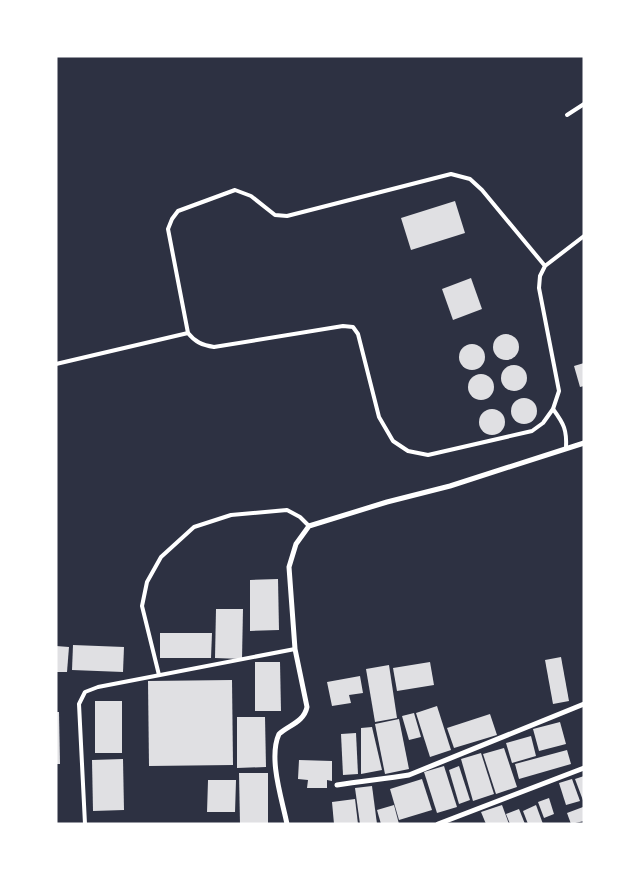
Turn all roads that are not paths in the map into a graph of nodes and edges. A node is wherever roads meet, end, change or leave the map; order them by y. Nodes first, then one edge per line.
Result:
1 (584, 104) edge
2 (567, 115) dead end
3 (584, 236) edge
4 (545, 266) junction
5 (188, 333) junction
6 (56, 364) edge
7 (554, 409) junction
8 (584, 442) edge
9 (566, 448) junction
10 (309, 526) junction
11 (295, 649) junction
12 (159, 675) junction
13 (584, 704) edge
14 (584, 768) edge
15 (337, 785) dead end
16 (85, 824) edge
17 (287, 824) edge
18 (438, 824) edge

1 - 2 lane
3 - 4 lane
4 - 5 lane
4 - 7 lane
5 - 6 lane
5 - 7 lane
7 - 9 lane
8 - 9 street
9 - 10 street
10 - 11 street
10 - 12 lane
11 - 12 lane
11 - 17 street
12 - 16 lane
13 - 15 street
14 - 18 street

